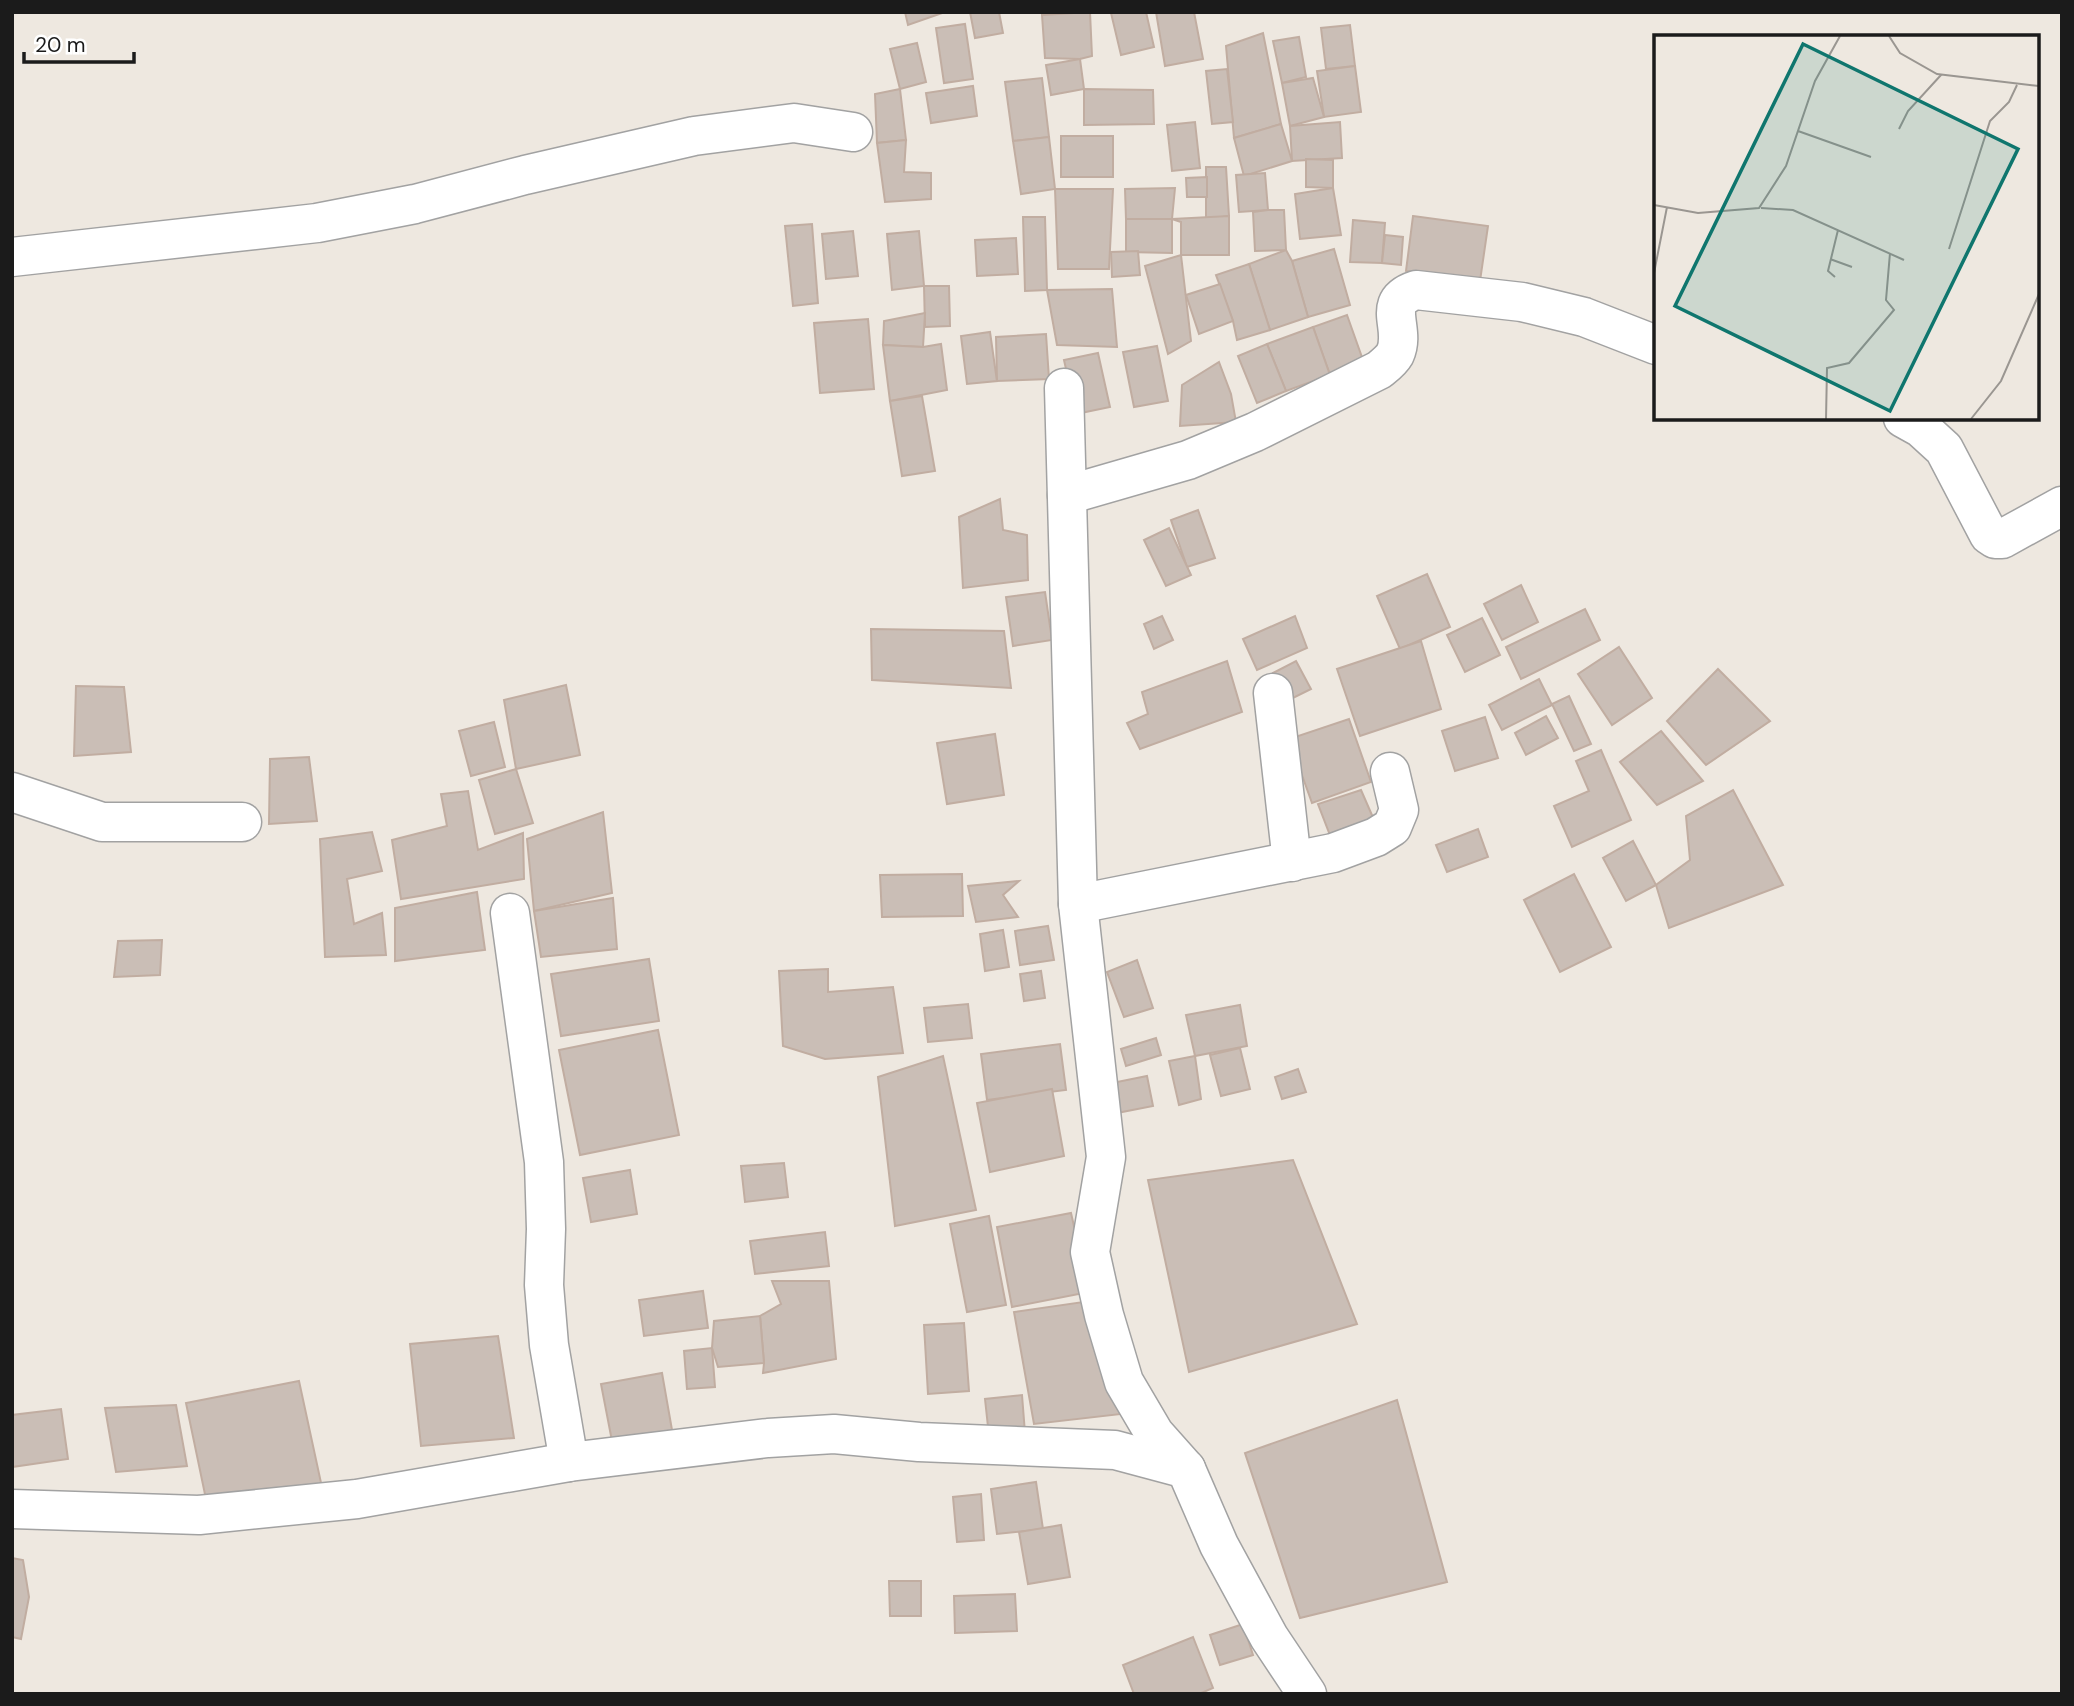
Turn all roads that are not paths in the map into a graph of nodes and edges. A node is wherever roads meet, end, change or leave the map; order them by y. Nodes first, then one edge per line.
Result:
1 (853, 132) dead end
2 (12, 257) edge
3 (1654, 344) edge
4 (1064, 388) dead end
5 (1907, 420) edge
6 (1068, 495) junction
7 (2062, 506) edge
8 (1273, 693) dead end
9 (1390, 772) dead end
10 (12, 792) edge
11 (242, 822) dead end
12 (1293, 862) junction
13 (1078, 904) junction
14 (510, 913) dead end
15 (569, 1462) junction
16 (1186, 1469) junction
17 (12, 1508) edge
18 (1307, 1694) edge

1 - 2 street
3 - 6 street
4 - 6 street
5 - 7 street
6 - 13 street
8 - 12 street
9 - 12 street
10 - 11 street
12 - 13 street
13 - 16 street
14 - 15 street
15 - 16 street
15 - 17 street
16 - 18 street

